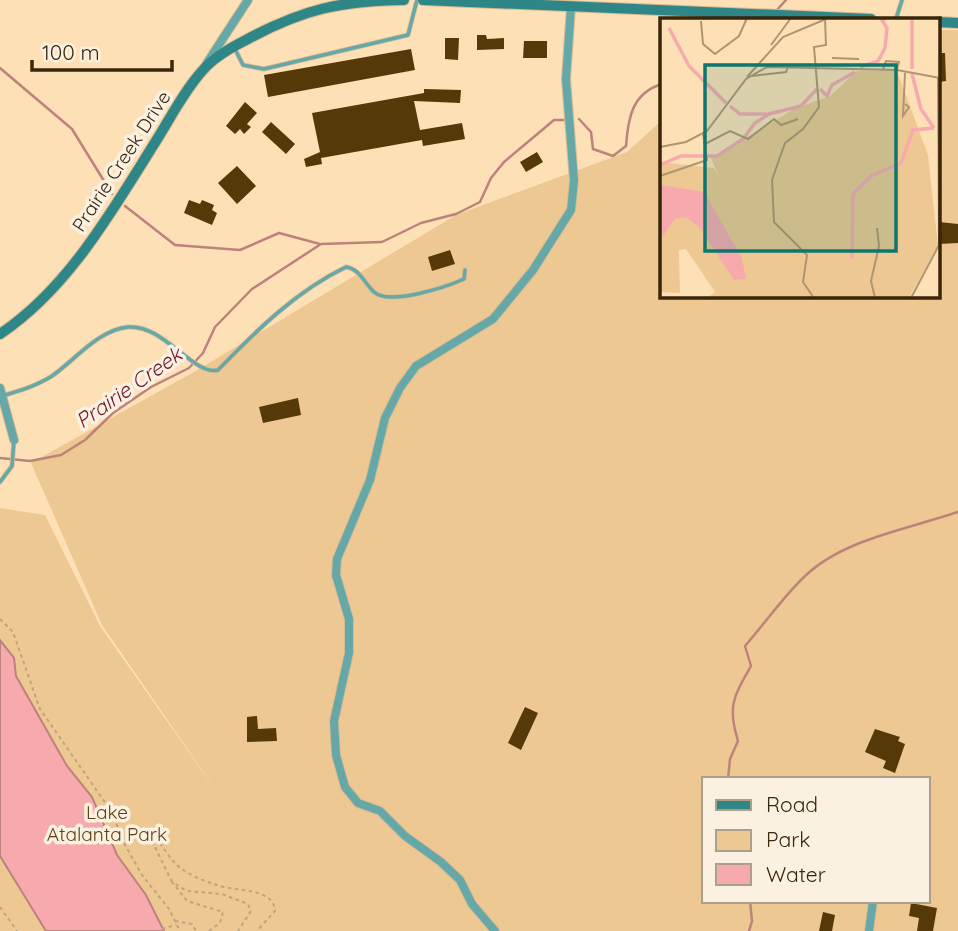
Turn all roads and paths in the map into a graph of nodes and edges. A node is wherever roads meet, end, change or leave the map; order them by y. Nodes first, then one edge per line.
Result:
1 (247, 0) edge
2 (404, 0) edge
3 (417, 0) edge
4 (423, 0) edge
5 (902, 0) edge
6 (571, 3) edge
7 (605, 4) edge
8 (636, 5) edge
9 (854, 18) edge
10 (896, 18) edge
11 (940, 22) edge
12 (958, 23) edge
13 (234, 46) junction
14 (204, 68) junction
15 (465, 270) dead end
16 (0, 334) edge
17 (1, 392) edge
18 (14, 440) joint
19 (0, 482) edge
20 (0, 619) edge
21 (172, 883) junction
22 (873, 903) edge
23 (0, 907) edge
24 (176, 923) junction
25 (162, 929) dead end
26 (17, 931) edge
27 (180, 931) edge
28 (196, 931) edge
29 (209, 931) edge
30 (238, 931) edge
31 (257, 931) edge
32 (495, 931) edge
33 (869, 931) edge

1 - 14 street
2 - 13 main road, Prairie Creek Drive
3 - 13 lane
4 - 6 main road
5 - 10 lane
6 - 7 main road
6 - 32 street
7 - 8 main road
8 - 9 main road
11 - 12 main road
13 - 14 main road, Prairie Creek Drive
14 - 16 main road, Prairie Creek Drive
15 - 17 lane
17 - 18 street
18 - 19 lane
20 - 24 path
21 - 29 path
21 - 30 path
21 - 31 path
22 - 33 street
23 - 26 path
24 - 25 path
24 - 27 path
24 - 28 path

